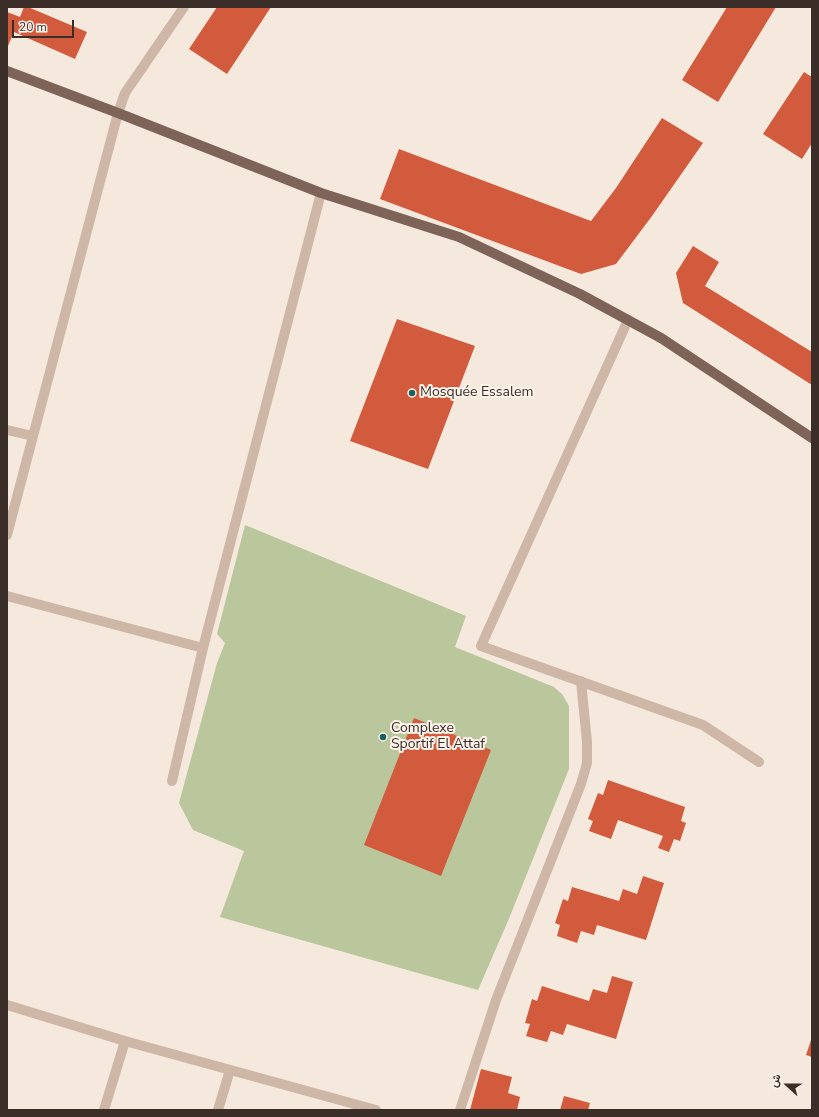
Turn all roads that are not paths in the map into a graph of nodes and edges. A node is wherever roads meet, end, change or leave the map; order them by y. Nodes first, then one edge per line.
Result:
1 (184, 7) edge
2 (7, 71) edge
3 (118, 113) junction
4 (321, 193) junction
5 (628, 320) junction
6 (7, 430) edge
7 (33, 436) junction
8 (812, 438) edge
9 (7, 535) edge
10 (7, 596) edge
11 (203, 648) junction
12 (581, 681) junction
13 (759, 762) dead end
14 (172, 781) dead end
15 (7, 1005) edge
16 (125, 1040) junction
17 (230, 1070) junction
18 (349, 1106) edge
19 (104, 1110) edge
20 (218, 1110) edge
21 (376, 1110) edge
22 (460, 1110) edge

1 - 3 street
2 - 3 main road
3 - 4 main road
3 - 7 street
4 - 5 main road
4 - 11 street
5 - 8 main road
5 - 12 street
6 - 7 street
7 - 9 street
10 - 11 street
11 - 14 street
12 - 13 street
12 - 22 street
15 - 16 street
16 - 17 street
16 - 19 street
17 - 18 street
17 - 20 street
18 - 21 street

